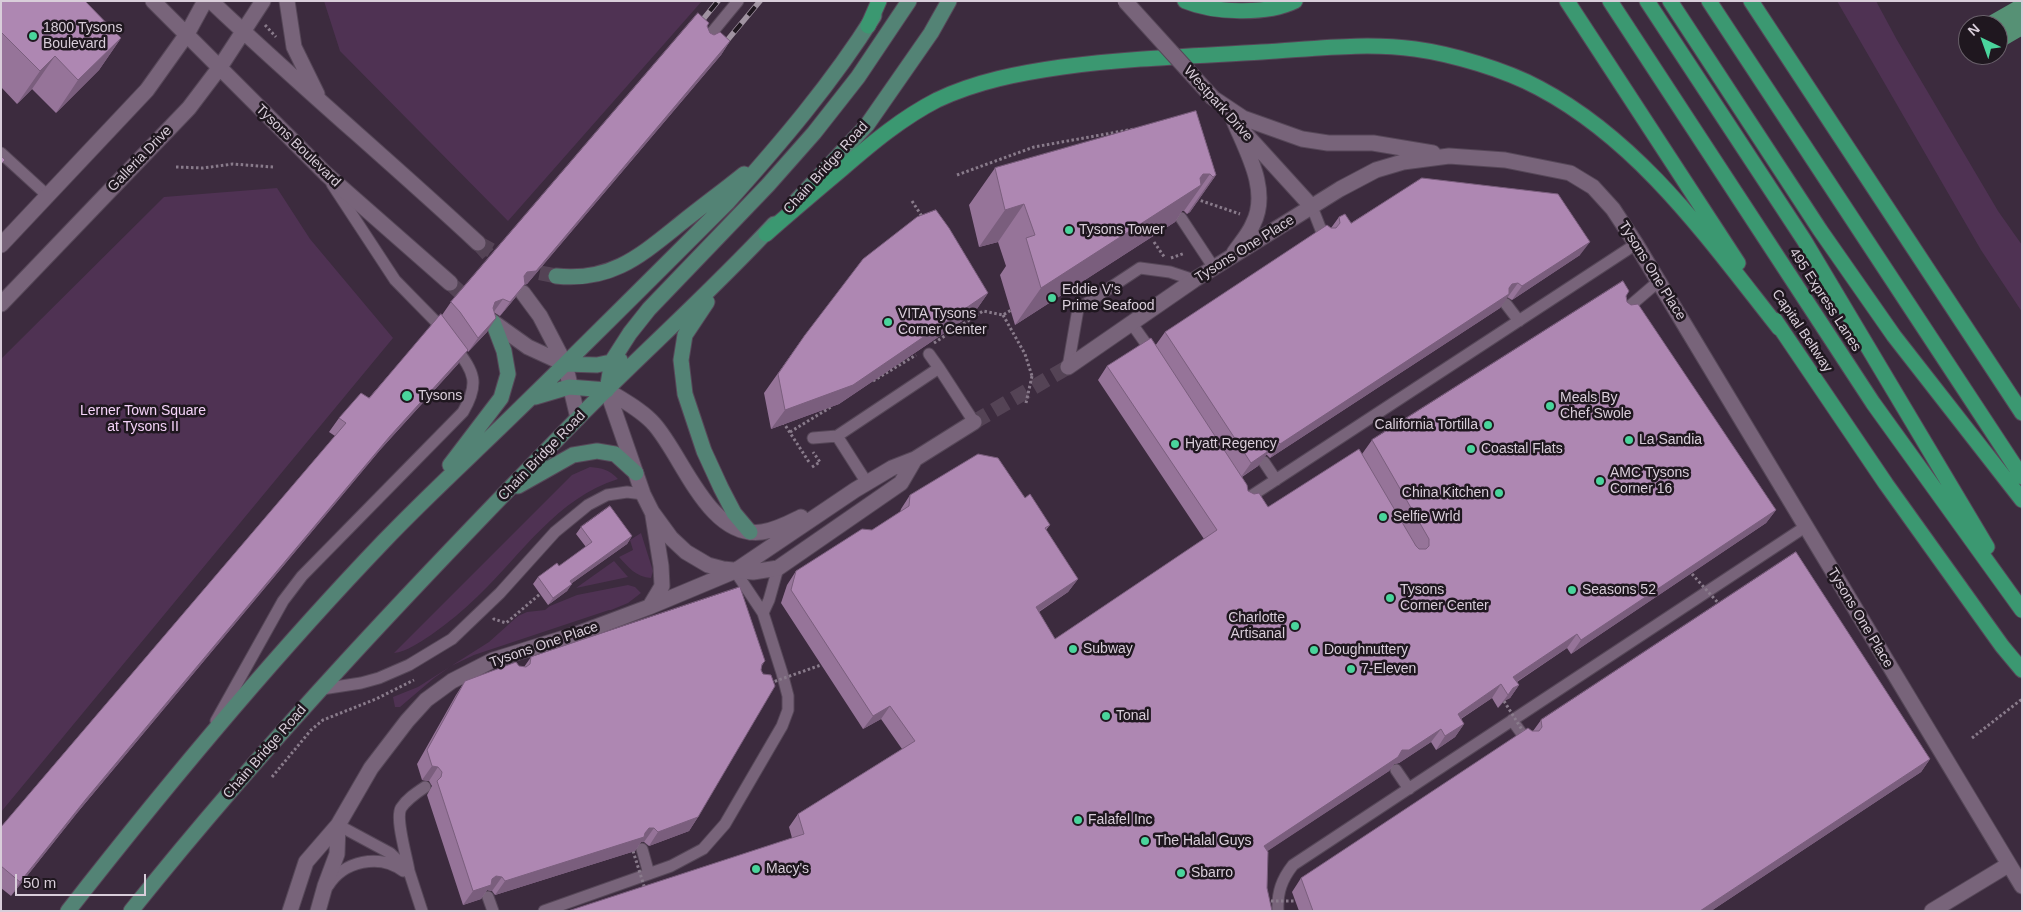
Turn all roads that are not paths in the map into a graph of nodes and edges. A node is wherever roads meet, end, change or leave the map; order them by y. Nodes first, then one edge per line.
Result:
1 (153, 1) edge
2 (205, 1) edge
3 (211, 1) edge
4 (263, 1) edge
5 (287, 1) edge
6 (738, 1) edge
7 (879, 1) edge
8 (883, 1) edge
9 (909, 1) edge
10 (949, 1) edge
11 (1125, 1) edge
12 (1185, 1) edge
13 (1295, 1) edge
14 (1567, 1) edge
15 (1610, 1) edge
16 (1647, 1) edge
17 (1670, 1) edge
18 (1709, 1) edge
19 (1751, 1) edge
20 (868, 26) junction
21 (243, 32) junction
22 (187, 34) junction
23 (704, 41) edge
24 (220, 67) junction
25 (1213, 98) junction
26 (324, 106) junction
27 (1234, 121) junction
28 (776, 148) junction
29 (1, 152) edge
30 (1449, 156) junction
31 (326, 174) junction
32 (48, 196) junction
33 (1312, 207) junction
34 (1181, 218) edge
35 (766, 234) junction
36 (1323, 235) edge
37 (478, 243) dead end
38 (1636, 244) junction
39 (1, 245) edge
40 (1231, 258) junction
41 (732, 267) junction
42 (1214, 268) junction
43 (556, 276) tunnel mouth
44 (1194, 280) junction
45 (1659, 282) junction
46 (450, 283) tunnel mouth
47 (523, 292) edge
48 (1, 304) edge
49 (1506, 304) edge
50 (1624, 311) edge
51 (1519, 321) junction
52 (493, 322) joint
53 (1132, 324) junction
54 (1779, 328) junction
55 (652, 346) junction
56 (926, 350) edge
57 (612, 361) junction
58 (565, 364) junction
59 (1161, 366) edge
60 (1068, 367) joint
61 (939, 368) junction
62 (571, 386) junction
63 (607, 390) junction
64 (527, 401) junction
65 (2022, 413) edge
66 (578, 418) junction
67 (974, 422) joint
68 (837, 436) junction
69 (814, 438) dead end
70 (916, 459) junction
71 (1264, 462) edge
72 (636, 473) junction
73 (2022, 477) edge
74 (1276, 480) junction
75 (861, 487) junction
76 (1240, 488) edge
77 (506, 493) junction
78 (643, 494) junction
79 (2022, 500) edge
80 (652, 512) junction
81 (1805, 527) junction
82 (750, 532) junction
83 (385, 540) junction
84 (778, 568) junction
85 (735, 571) junction
86 (2022, 604) edge
87 (650, 607) junction
88 (2022, 610) edge
89 (764, 613) junction
90 (2002, 646) junction
91 (2022, 670) edge
92 (782, 673) junction
93 (2022, 675) edge
94 (769, 681) edge
95 (322, 689) junction
96 (1512, 720) junction
97 (1526, 738) edge
98 (206, 740) junction
99 (1396, 770) edge
100 (424, 787) dead end
101 (1409, 789) junction
102 (338, 825) junction
103 (637, 850) edge
104 (2008, 865) junction
105 (649, 874) junction
106 (411, 875) junction
107 (2022, 886) edge
108 (488, 897) edge
109 (320, 904) edge
110 (68, 911) edge
111 (131, 911) edge
112 (290, 911) edge
113 (422, 911) edge
114 (493, 911) edge
115 (544, 911) edge
116 (1278, 911) edge
117 (1932, 911) edge

1 - 22 street, Tysons Boulevard
2 - 22 street
3 - 21 street
4 - 21 street, Galleria Drive
5 - 26 street
6 - 23 lane
7 - 20 highway
8 - 20 main road
9 - 57 main road
10 - 35 main road, Chain Bridge Road
11 - 25 street, Westpark Drive, bridge
12 - 13 highway
14 - 54 highway, Capital Beltway
15 - 88 highway, 495 Express Lanes
16 - 86 highway
17 - 79 highway
18 - 73 highway
19 - 65 highway
20 - 28 main road
21 - 24 street, Galleria Drive
21 - 26 street
22 - 24 street, Tysons Boulevard
22 - 32 street
24 - 31 street, Tysons Boulevard
24 - 48 street, Galleria Drive
25 - 27 street, Westpark Drive
25 - 30 street
26 - 37 street
27 - 33 street, Westpark Drive
27 - 40 street
28 - 43 main road
28 - 58 main road
29 - 32 lane
30 - 33 street, Tysons One Place
30 - 38 street, Tysons One Place
31 - 46 street, Tysons Boulevard
31 - 98 lane
32 - 39 street
33 - 36 lane
33 - 40 street, Tysons One Place
34 - 42 lane
35 - 41 main road, Chain Bridge Road
35 - 54 highway
38 - 45 street, Tysons One Place
38 - 51 lane
40 - 42 street, Tysons One Place
41 - 55 main road, Chain Bridge Road
41 - 82 main road
42 - 44 street, Tysons One Place
44 - 53 street, Tysons One Place
44 - 60 lane
45 - 50 lane
45 - 81 street, Tysons One Place
47 - 58 street
49 - 51 lane
51 - 74 lane
52 - 58 street
52 - 83 main road
53 - 59 lane
53 - 60 street, Tysons One Place
54 - 90 highway, Capital Beltway
55 - 57 main road
55 - 63 main road, Chain Bridge Road
56 - 61 lane
57 - 58 main road
57 - 63 main road
58 - 62 street
58 - 64 main road
61 - 67 lane
61 - 68 lane
62 - 63 main road
62 - 64 main road
62 - 66 street
63 - 66 main road, Chain Bridge Road
63 - 72 street
63 - 82 street
64 - 83 main road
66 - 77 main road, Chain Bridge Road
67 - 70 street, Tysons One Place
68 - 69 lane
68 - 75 lane
70 - 75 street, Tysons One Place
70 - 84 street, Tysons One Place
71 - 74 lane
72 - 77 main road
72 - 78 street
74 - 76 lane
75 - 82 street
75 - 85 street, Tysons One Place
77 - 95 main road, Chain Bridge Road
78 - 80 street
78 - 95 lane
80 - 85 street
80 - 87 street
81 - 96 lane
81 - 104 street, Tysons One Place
83 - 98 main road
84 - 85 street, Tysons One Place
84 - 89 lane
85 - 87 street, Tysons One Place
85 - 89 lane
87 - 102 street, Tysons One Place
89 - 92 lane
90 - 91 highway, Capital Beltway
90 - 93 highway
92 - 94 lane
92 - 105 lane
95 - 111 main road, Chain Bridge Road
96 - 97 lane
96 - 101 lane
98 - 110 main road
99 - 101 lane
100 - 106 lane
101 - 116 lane
102 - 106 lane
102 - 109 street
102 - 112 street, Tysons One Place
103 - 105 lane
104 - 107 street, Tysons One Place
104 - 117 street
105 - 115 lane
106 - 109 lane
106 - 113 lane
108 - 114 lane

